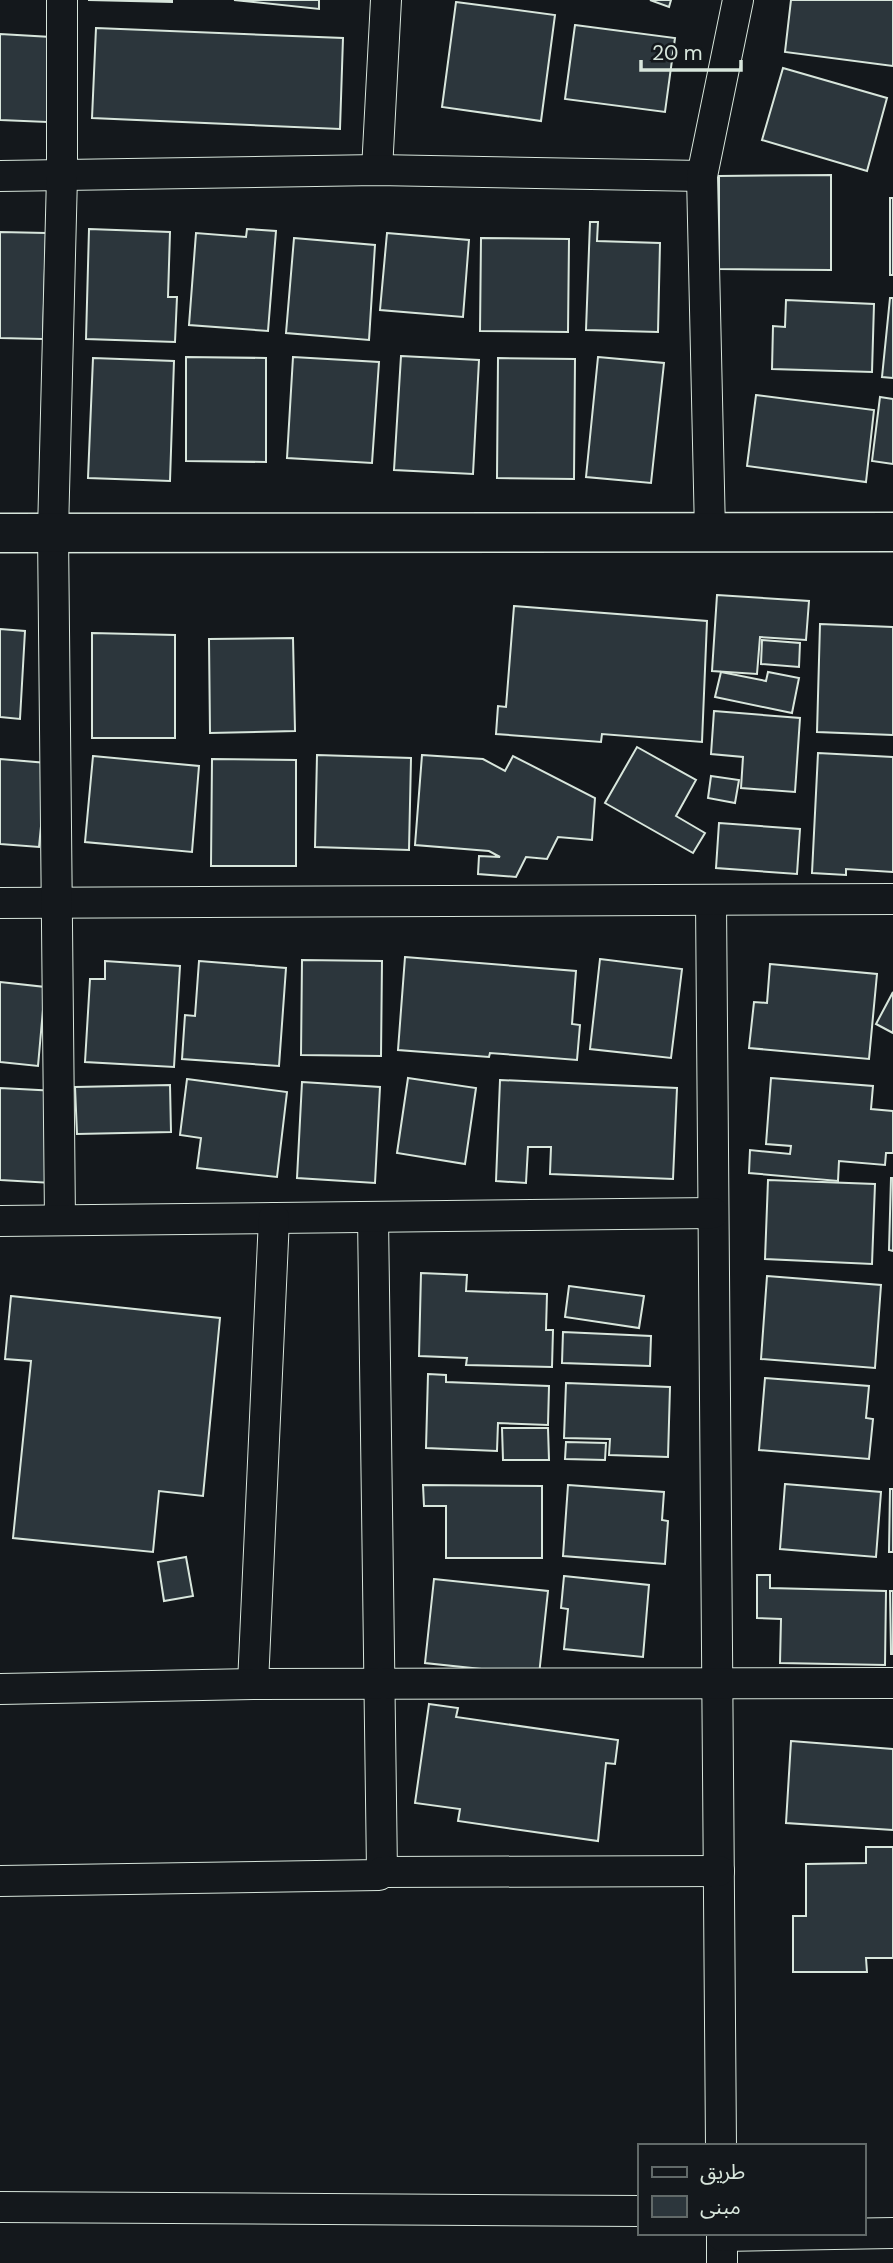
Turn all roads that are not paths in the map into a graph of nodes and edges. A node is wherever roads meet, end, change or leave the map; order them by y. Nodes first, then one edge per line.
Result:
1 (62, 0) edge
2 (386, 0) edge
3 (738, 0) edge
4 (377, 170) junction
5 (0, 176) edge
6 (62, 176) junction
7 (702, 176) junction
8 (710, 532) junction
9 (893, 532) edge
10 (0, 533) edge
11 (53, 533) junction
12 (893, 899) edge
13 (711, 900) junction
14 (0, 903) edge
15 (57, 903) junction
16 (713, 1213) junction
17 (373, 1217) junction
18 (274, 1218) junction
19 (60, 1220) junction
20 (0, 1221) edge
21 (893, 1683) edge
22 (253, 1684) junction
23 (718, 1684) junction
24 (378, 1685) junction
25 (0, 1689) edge
26 (719, 1871) junction
27 (382, 1872) junction
28 (0, 1881) edge
29 (721, 2144) edge
30 (0, 2207) edge
31 (638, 2211) edge
32 (893, 2233) edge
33 (862, 2235) edge
34 (865, 2235) edge
35 (722, 2244) edge

1 - 6 street
2 - 4 street
3 - 7 street
4 - 6 street
4 - 7 street
5 - 6 street
6 - 11 street
7 - 8 street
8 - 9 street
8 - 11 street
10 - 11 street
11 - 15 street
12 - 13 street
13 - 15 street
13 - 16 street
14 - 15 street
15 - 19 street
16 - 17 street
16 - 23 street
17 - 18 street
17 - 24 street
18 - 19 street
18 - 22 street
19 - 20 street
21 - 23 street
22 - 24 street
22 - 25 street
23 - 24 street
23 - 26 street
24 - 27 street
26 - 27 street
26 - 29 street
27 - 28 street
30 - 31 street
32 - 34 street
33 - 35 street

